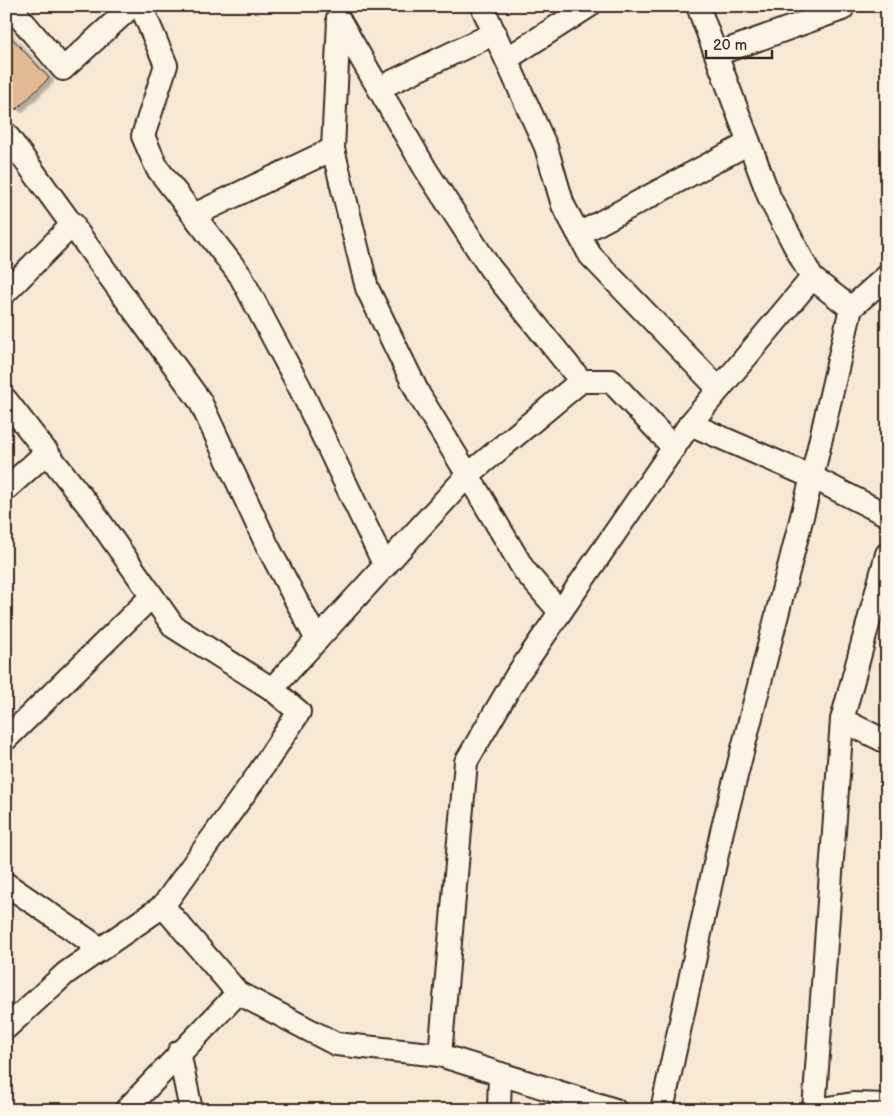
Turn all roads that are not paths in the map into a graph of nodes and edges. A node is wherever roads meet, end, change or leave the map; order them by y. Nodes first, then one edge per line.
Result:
1 (10, 6) edge
2 (132, 6) edge
3 (142, 6) edge
4 (482, 6) edge
5 (589, 6) edge
6 (698, 6) edge
7 (840, 6) edge
8 (336, 13) edge
9 (495, 33) junction
10 (717, 54) junction
11 (508, 58) junction
12 (378, 88) junction
13 (6, 134) edge
14 (749, 143) junction
15 (332, 149) junction
16 (194, 215) junction
17 (73, 224) junction
18 (579, 234) junction
19 (887, 276) edge
20 (812, 278) junction
21 (6, 292) edge
22 (851, 308) junction
23 (581, 381) junction
24 (719, 389) junction
25 (6, 400) edge
26 (690, 424) junction
27 (674, 448) junction
28 (47, 452) junction
29 (468, 476) junction
30 (812, 477) junction
31 (6, 489) edge
32 (887, 515) edge
33 (887, 554) edge
34 (385, 566) junction
35 (152, 596) junction
36 (560, 612) junction
37 (317, 640) junction
38 (272, 689) junction
39 (842, 720) junction
40 (6, 739) edge
41 (887, 742) edge
42 (6, 884) edge
43 (163, 906) junction
44 (101, 949) junction
45 (238, 993) junction
46 (6, 1028) edge
47 (179, 1052) junction
48 (440, 1056) junction
49 (500, 1074) junction
50 (887, 1105) edge
51 (126, 1110) edge
52 (191, 1110) edge
53 (499, 1110) edge
54 (616, 1110) edge
55 (662, 1110) edge
56 (815, 1110) edge

1 - 2 street
3 - 16 street
4 - 9 street
5 - 11 street
6 - 10 street
7 - 10 street
8 - 12 street
8 - 15 street
9 - 11 street
9 - 12 street
10 - 14 street
11 - 18 street
12 - 23 street
13 - 17 street
14 - 18 street
14 - 20 street
15 - 16 street
15 - 29 street
16 - 34 street
17 - 21 street
17 - 37 street
18 - 24 street
19 - 22 street
20 - 22 street
20 - 24 street
22 - 30 street
23 - 27 street
23 - 29 street
24 - 26 street
25 - 28 street
26 - 27 street
26 - 30 street
27 - 36 street
28 - 31 street
28 - 35 street
29 - 34 street
29 - 36 street
30 - 32 street
30 - 55 street
33 - 39 street
34 - 37 street
35 - 38 street
35 - 40 street
36 - 48 street
37 - 38 street
38 - 43 street
39 - 41 street
39 - 56 street
42 - 44 street
43 - 44 street
43 - 45 street
44 - 46 street
45 - 47 street
45 - 48 street
47 - 51 street
47 - 52 street
48 - 49 street
49 - 53 street
49 - 54 street
50 - 56 street

